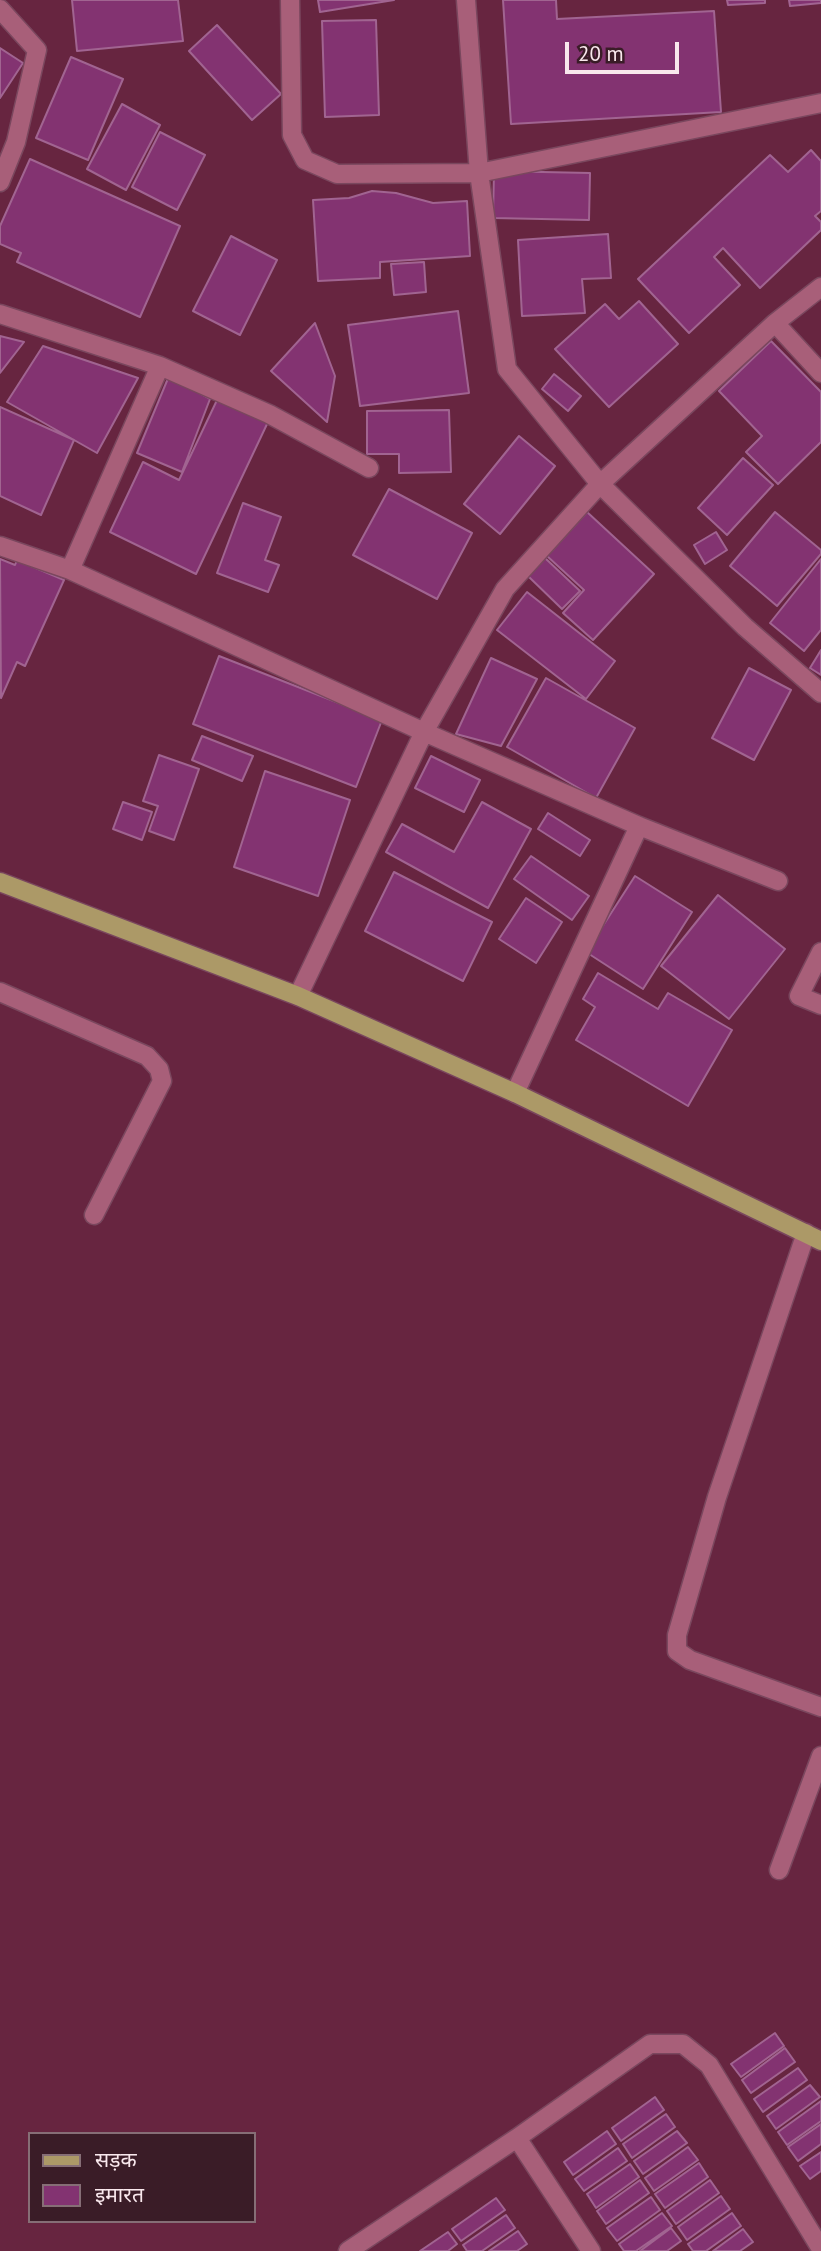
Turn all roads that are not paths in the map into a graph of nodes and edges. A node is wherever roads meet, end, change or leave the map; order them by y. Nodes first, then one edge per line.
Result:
1 (290, 0) edge
2 (466, 0) edge
3 (0, 9) edge
4 (821, 103) edge
5 (479, 173) junction
6 (0, 182) edge
7 (821, 287) edge
8 (0, 314) edge
9 (775, 323) junction
10 (160, 366) junction
11 (821, 373) edge
12 (369, 468) dead end
13 (600, 484) junction
14 (0, 546) edge
15 (70, 570) junction
16 (821, 693) edge
17 (424, 732) junction
18 (639, 825) junction
19 (778, 881) dead end
20 (0, 882) edge
21 (821, 952) edge
22 (0, 992) edge
23 (298, 996) junction
24 (821, 1005) edge
25 (515, 1093) junction
26 (94, 1215) dead end
27 (814, 1237) edge
28 (821, 1707) edge
29 (821, 1756) edge
30 (779, 1870) dead end
31 (517, 2138) junction
32 (355, 2249) edge
33 (821, 2249) edge
34 (591, 2251) edge

1 - 5 street
2 - 5 street
3 - 6 street
4 - 5 street
5 - 13 street
7 - 9 street
8 - 10 street
9 - 11 street
9 - 13 street
10 - 12 street
10 - 15 street
13 - 16 street
13 - 17 street
14 - 15 street
15 - 17 street
17 - 18 street
17 - 23 street
18 - 19 street
18 - 25 street
20 - 23 main road
21 - 24 street
22 - 26 street
23 - 25 main road
25 - 27 main road
27 - 28 street
29 - 30 street
31 - 32 street
31 - 33 street
31 - 34 street

